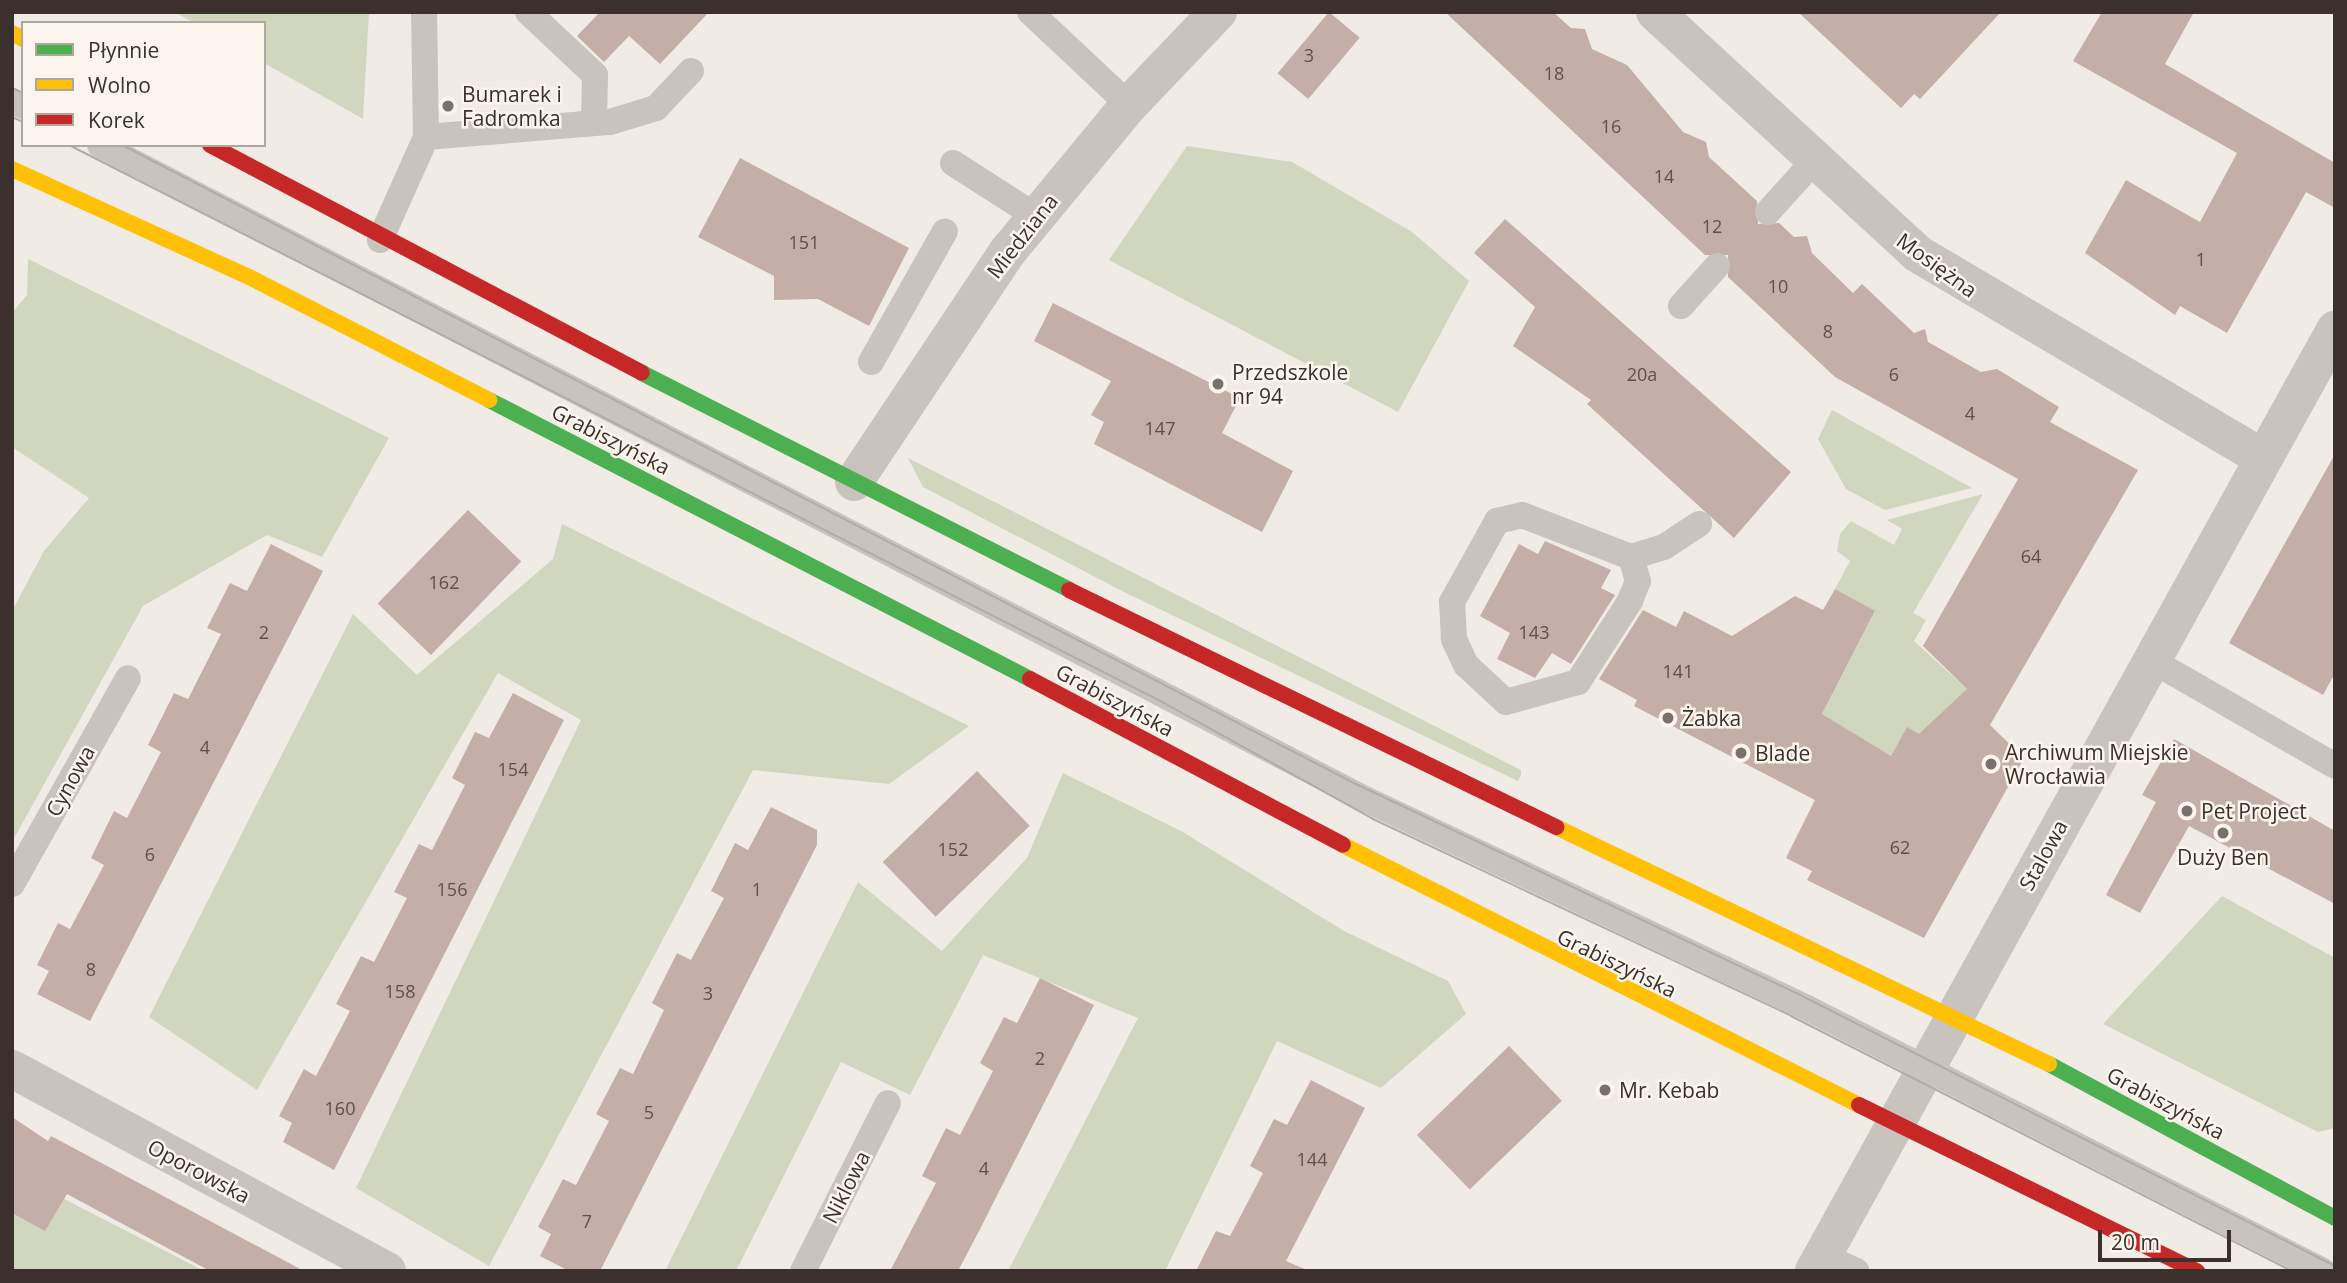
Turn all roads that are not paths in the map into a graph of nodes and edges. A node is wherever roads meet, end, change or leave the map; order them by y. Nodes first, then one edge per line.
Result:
1 (424, 12) edge
2 (528, 12) edge
3 (1030, 12) edge
4 (1218, 12) edge
5 (1655, 12) edge
6 (691, 71) dead end
7 (1129, 105) junction
8 (594, 122) junction
9 (426, 137) junction
10 (104, 147) edge
11 (214, 147) edge
12 (1813, 162) junction
13 (953, 163) dead end
14 (12, 169) edge
15 (1768, 212) dead end
16 (1037, 217) junction
17 (945, 230) dead end
18 (380, 240) junction
19 (1717, 266) dead end
20 (1681, 306) dead end
21 (2335, 330) edge
22 (872, 362) dead end
23 (2263, 458) junction
24 (854, 482) junction
25 (1699, 524) dead end
26 (1631, 557) junction
27 (2151, 660) junction
28 (128, 678) dead end
29 (2335, 766) edge
30 (12, 884) edge
31 (1955, 1014) junction
32 (12, 1069) edge
33 (1928, 1069) junction
34 (888, 1103) dead end
35 (1897, 1125) junction
36 (2335, 1218) edge
37 (1830, 1266) edge
38 (387, 1271) edge
39 (803, 1271) edge
40 (2197, 1271) edge
41 (2323, 1271) edge

1 - 9 lane
2 - 8 lane
3 - 7 lane
4 - 7 street, Miedziana
5 - 12 street, Mosiężna
6 - 8 lane
7 - 16 street, Miedziana
8 - 9 lane
9 - 18 lane
10 - 33 lane
11 - 18 main road, Grabiszyńska
12 - 15 lane
12 - 23 street, Mosiężna
13 - 16 lane
14 - 35 main road, Grabiszyńska
16 - 24 street, Miedziana
17 - 22 lane
18 - 24 main road, Grabiszyńska
19 - 20 lane
21 - 23 street, Stalowa
23 - 27 street, Stalowa
24 - 31 main road, Grabiszyńska
25 - 26 lane
26 - 26 lane
27 - 29 lane
27 - 31 street, Stalowa
28 - 30 lane, Cynowa
31 - 33 street, Stalowa
31 - 36 main road, Grabiszyńska
32 - 38 street, Oporowska
33 - 35 street, Stalowa
33 - 41 lane
34 - 39 lane, Niklowa
35 - 37 street, Stalowa
35 - 40 main road, Grabiszyńska

